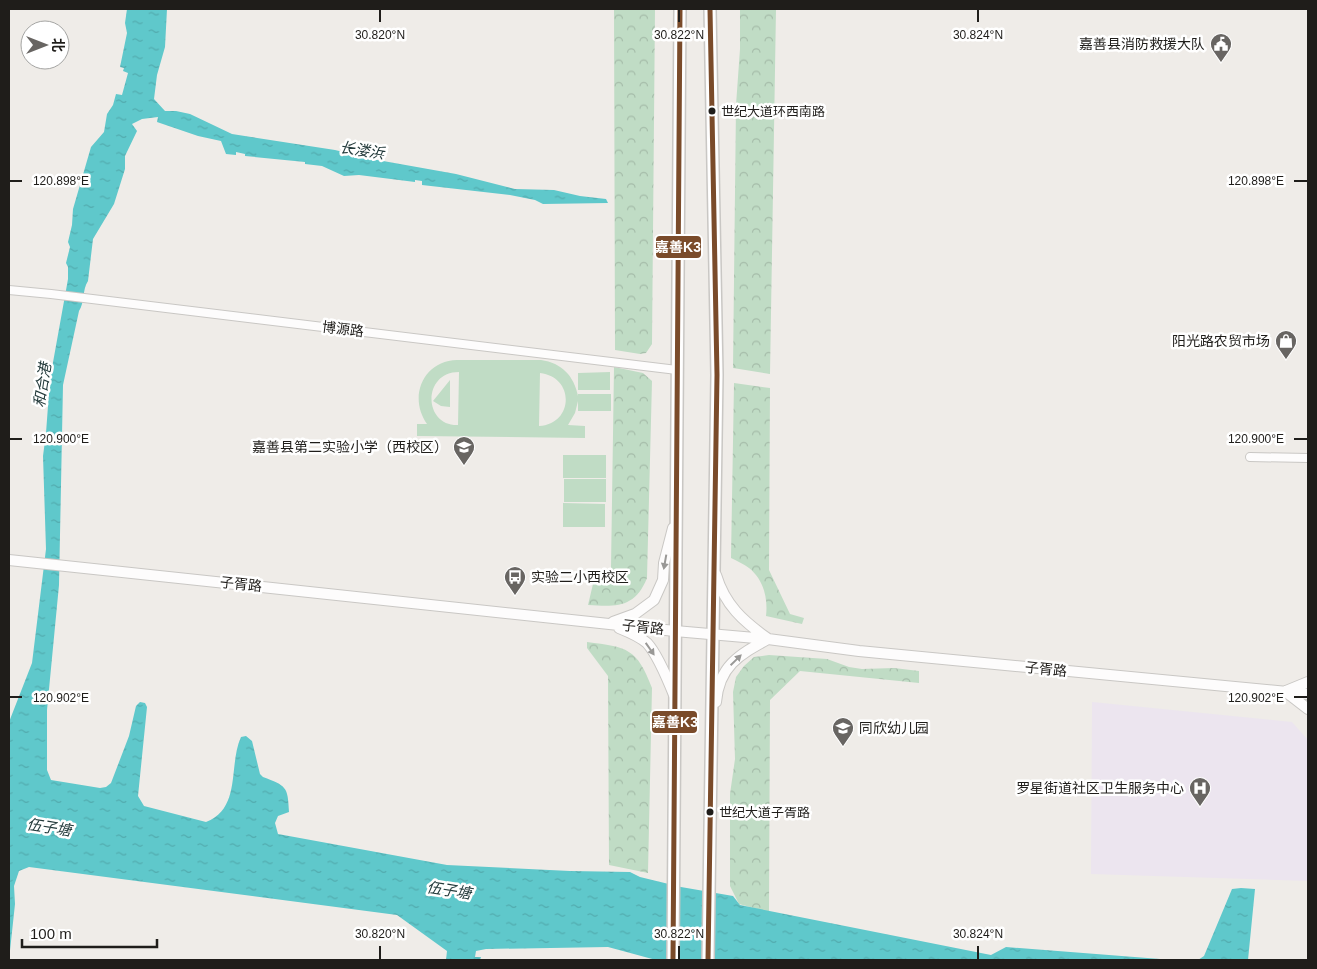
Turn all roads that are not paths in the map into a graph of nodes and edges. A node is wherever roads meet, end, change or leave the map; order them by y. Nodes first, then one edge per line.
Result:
1 (680, 9) edge
2 (710, 9) edge
3 (9, 290) edge
4 (677, 370) junction
5 (1250, 457) dead end
6 (1308, 458) edge
7 (676, 514) junction
8 (9, 560) edge
9 (714, 568) junction
10 (609, 624) junction
11 (675, 631) junction
12 (713, 633) junction
13 (768, 639) junction
14 (1308, 682) edge
15 (1285, 692) junction
16 (1308, 694) edge
17 (675, 697) junction
18 (1308, 709) edge
19 (711, 738) junction
20 (673, 960) edge
21 (708, 960) edge

1 - 4 main road
2 - 9 main road
3 - 4 street, 博源路
4 - 7 main road
5 - 6 street
7 -> 10 street
7 - 11 main road
8 - 10 street, 子胥路
9 - 12 main road
9 - 13 street
10 - 11 street, 子胥路
10 -> 17 street
11 - 12 street, 子胥路
11 - 17 main road
12 - 13 street, 子胥路
12 - 19 main road
13 - 15 street, 子胥路
19 -> 13 street
14 - 15 street
15 - 16 street, 子胥路
15 - 18 street
17 - 20 main road
19 - 21 main road

